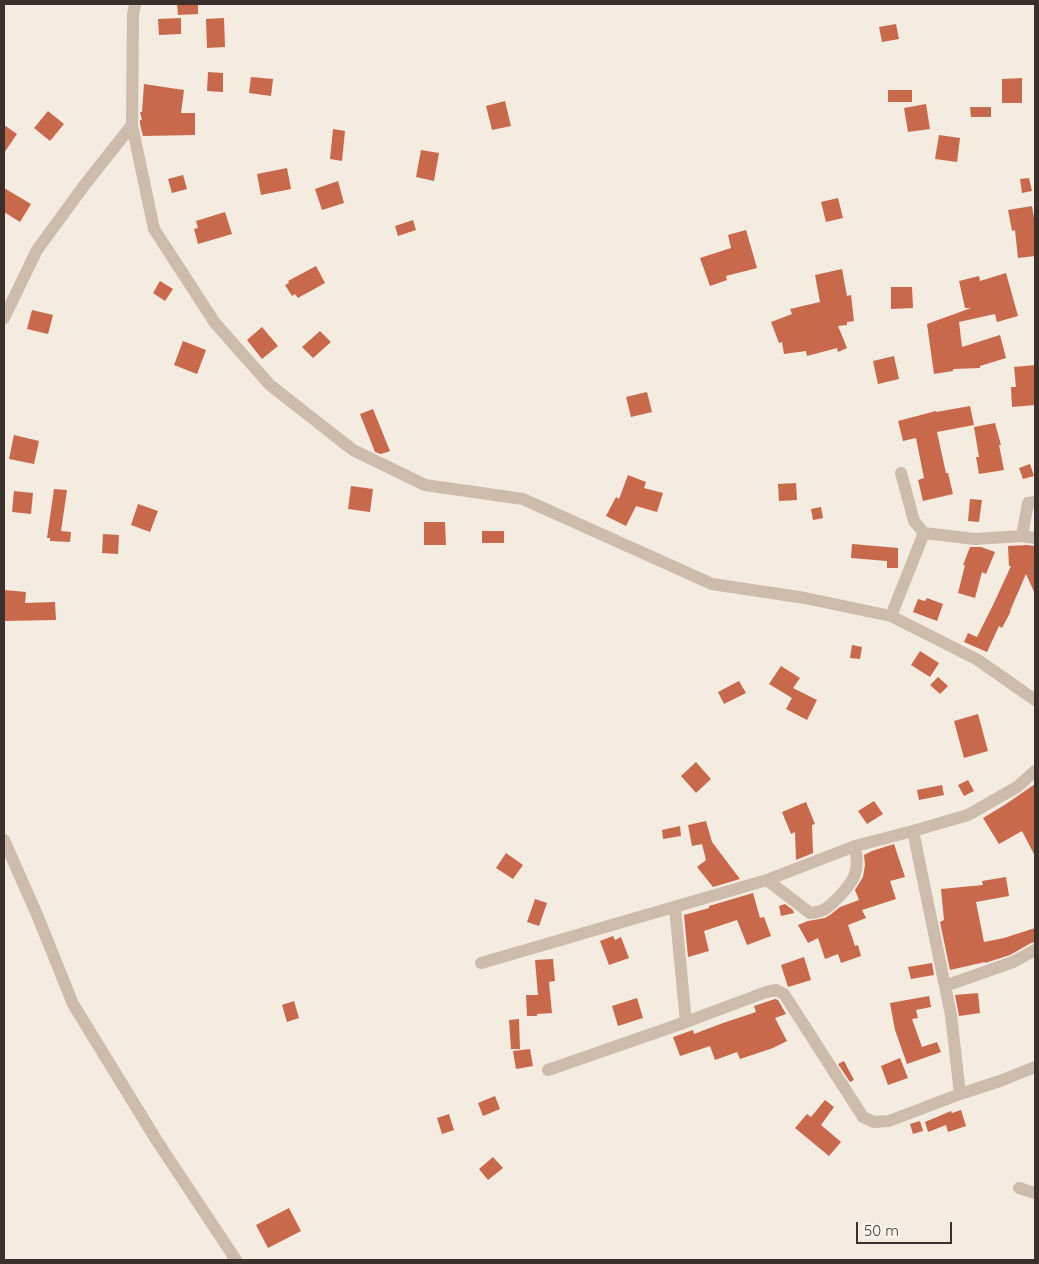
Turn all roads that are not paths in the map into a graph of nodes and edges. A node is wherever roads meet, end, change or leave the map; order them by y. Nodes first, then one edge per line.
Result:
1 (135, 4) edge
2 (132, 125) junction
3 (4, 318) edge
4 (901, 473) dead end
5 (1035, 502) edge
6 (924, 533) junction
7 (1022, 536) junction
8 (1035, 538) edge
9 (891, 616) junction
10 (1035, 700) edge
11 (1035, 772) edge
12 (913, 831) junction
13 (4, 840) edge
14 (856, 846) junction
15 (767, 880) junction
16 (675, 908) junction
17 (1035, 950) edge
18 (481, 964) dead end
19 (945, 986) junction
20 (686, 1022) junction
21 (1035, 1067) edge
22 (548, 1070) dead end
23 (960, 1094) junction
24 (1019, 1188) dead end
25 (1035, 1193) edge
26 (236, 1260) edge

1 - 2 street
2 - 3 street
2 - 9 street
4 - 6 street
5 - 7 street
6 - 7 street
6 - 9 street
7 - 8 street
9 - 10 street
11 - 12 street
12 - 14 street
12 - 19 street
13 - 26 street
14 - 15 street
14 - 15 street
15 - 16 street
16 - 18 street
16 - 20 street
17 - 19 street
19 - 23 street
20 - 22 street
20 - 23 street
21 - 23 street
24 - 25 street

